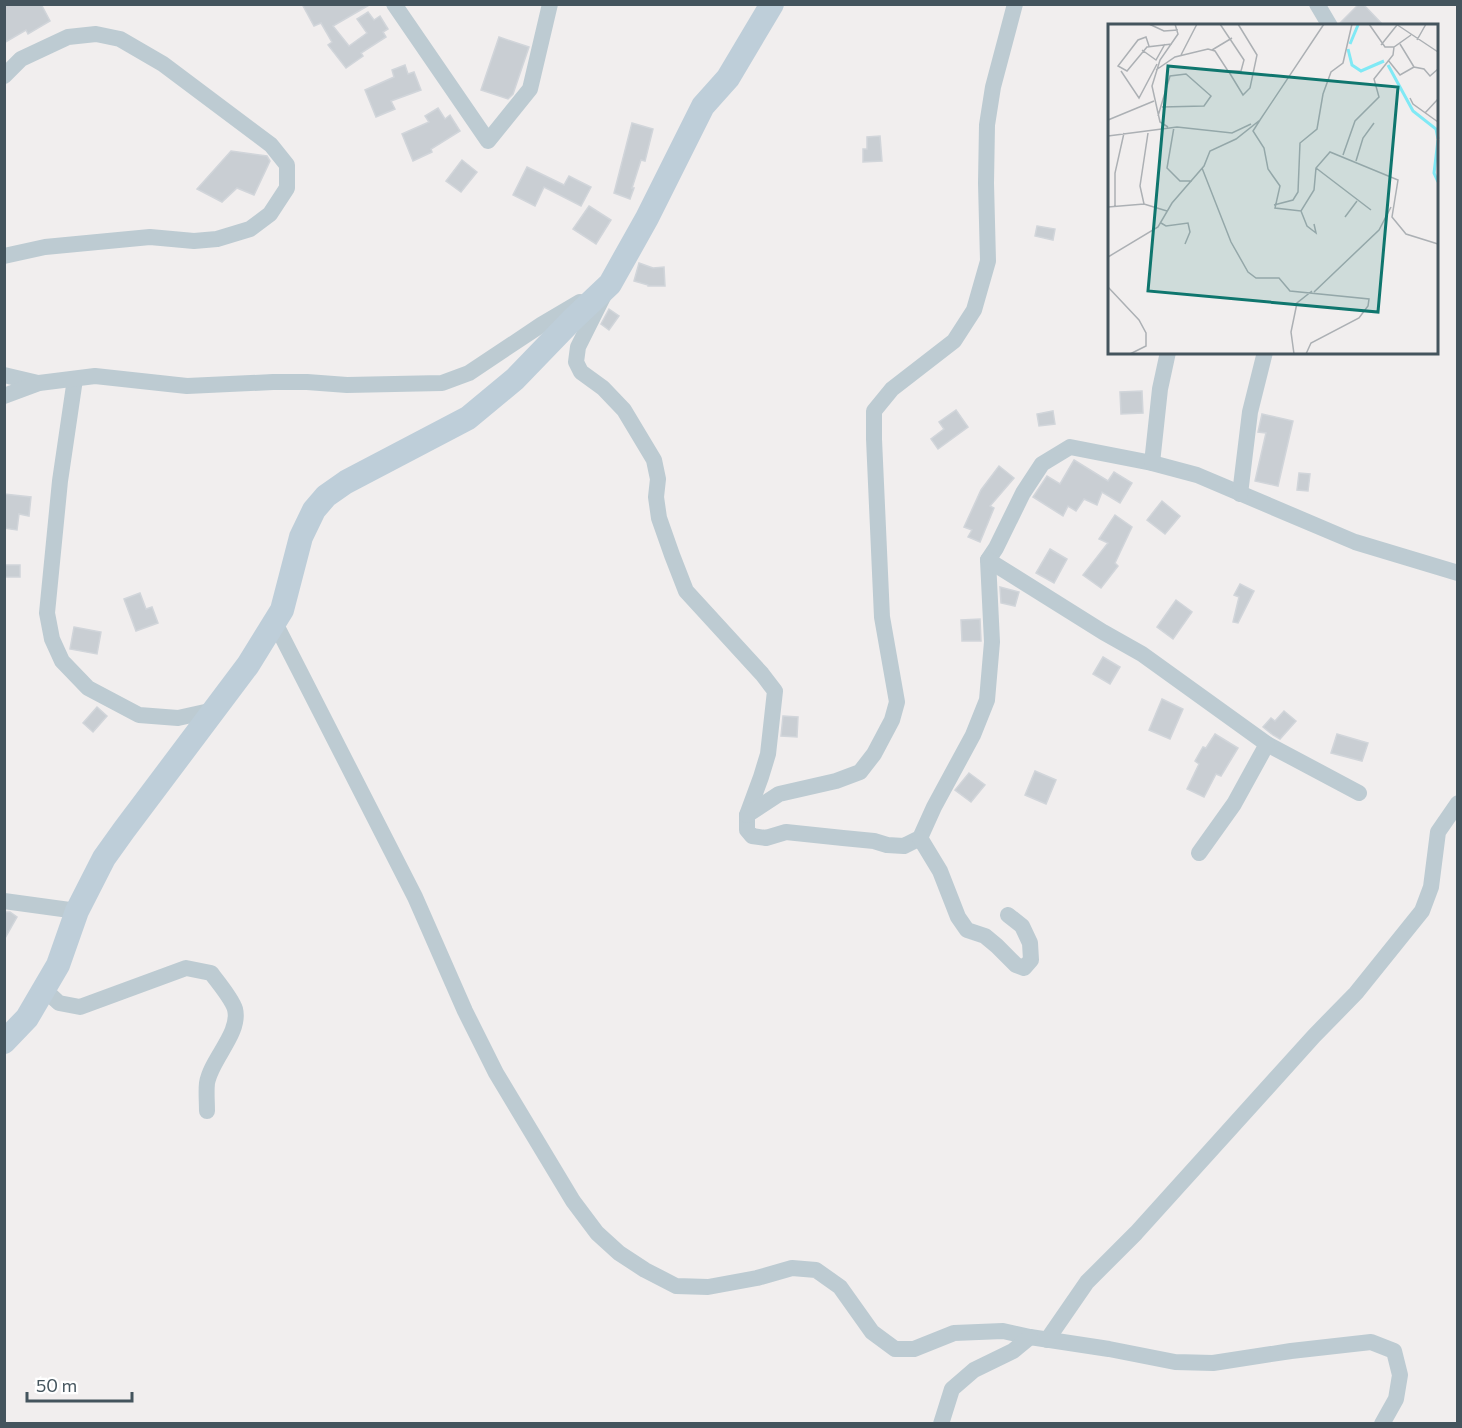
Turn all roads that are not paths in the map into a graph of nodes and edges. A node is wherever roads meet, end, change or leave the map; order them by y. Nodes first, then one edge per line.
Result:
1 (394, 4) edge
2 (402, 4) edge
3 (409, 4) edge
4 (550, 4) edge
5 (772, 4) edge
6 (1015, 4) edge
7 (1317, 4) edge
8 (1329, 24) edge
9 (4, 76) edge
10 (4, 256) edge
11 (610, 284) junction
12 (1168, 354) edge
13 (1264, 354) edge
14 (4, 375) edge
15 (75, 379) junction
16 (39, 383) junction
17 (4, 396) edge
18 (1152, 463) junction
19 (1240, 494) junction
20 (988, 560) junction
21 (1458, 573) edge
22 (274, 621) junction
23 (214, 710) junction
24 (1266, 744) junction
25 (1359, 793) dead end
26 (1458, 803) edge
27 (747, 815) junction
28 (920, 838) junction
29 (1199, 853) dead end
30 (4, 901) edge
31 (77, 911) junction
32 (1008, 915) dead end
33 (44, 989) junction
34 (4, 1042) edge
35 (207, 1111) dead end
36 (1030, 1337) junction
37 (1047, 1340) junction
38 (941, 1424) edge
39 (1382, 1424) edge

1 - 4 street
2 - 3 street
5 - 11 street
6 - 27 street
7 - 8 street
9 - 10 street
11 - 15 street
11 - 22 street
11 - 27 street
12 - 18 street
13 - 19 street
14 - 16 street
15 - 16 street
15 - 23 street
16 - 17 street
18 - 19 street
18 - 20 street
19 - 21 street
20 - 24 street
20 - 28 street
22 - 23 street
22 - 36 street
23 - 31 street
24 - 25 street
24 - 29 street
26 - 37 street
27 - 28 street
28 - 32 street
30 - 31 street
31 - 33 street
33 - 34 street
33 - 35 street
36 - 37 street
36 - 38 street
37 - 39 street

